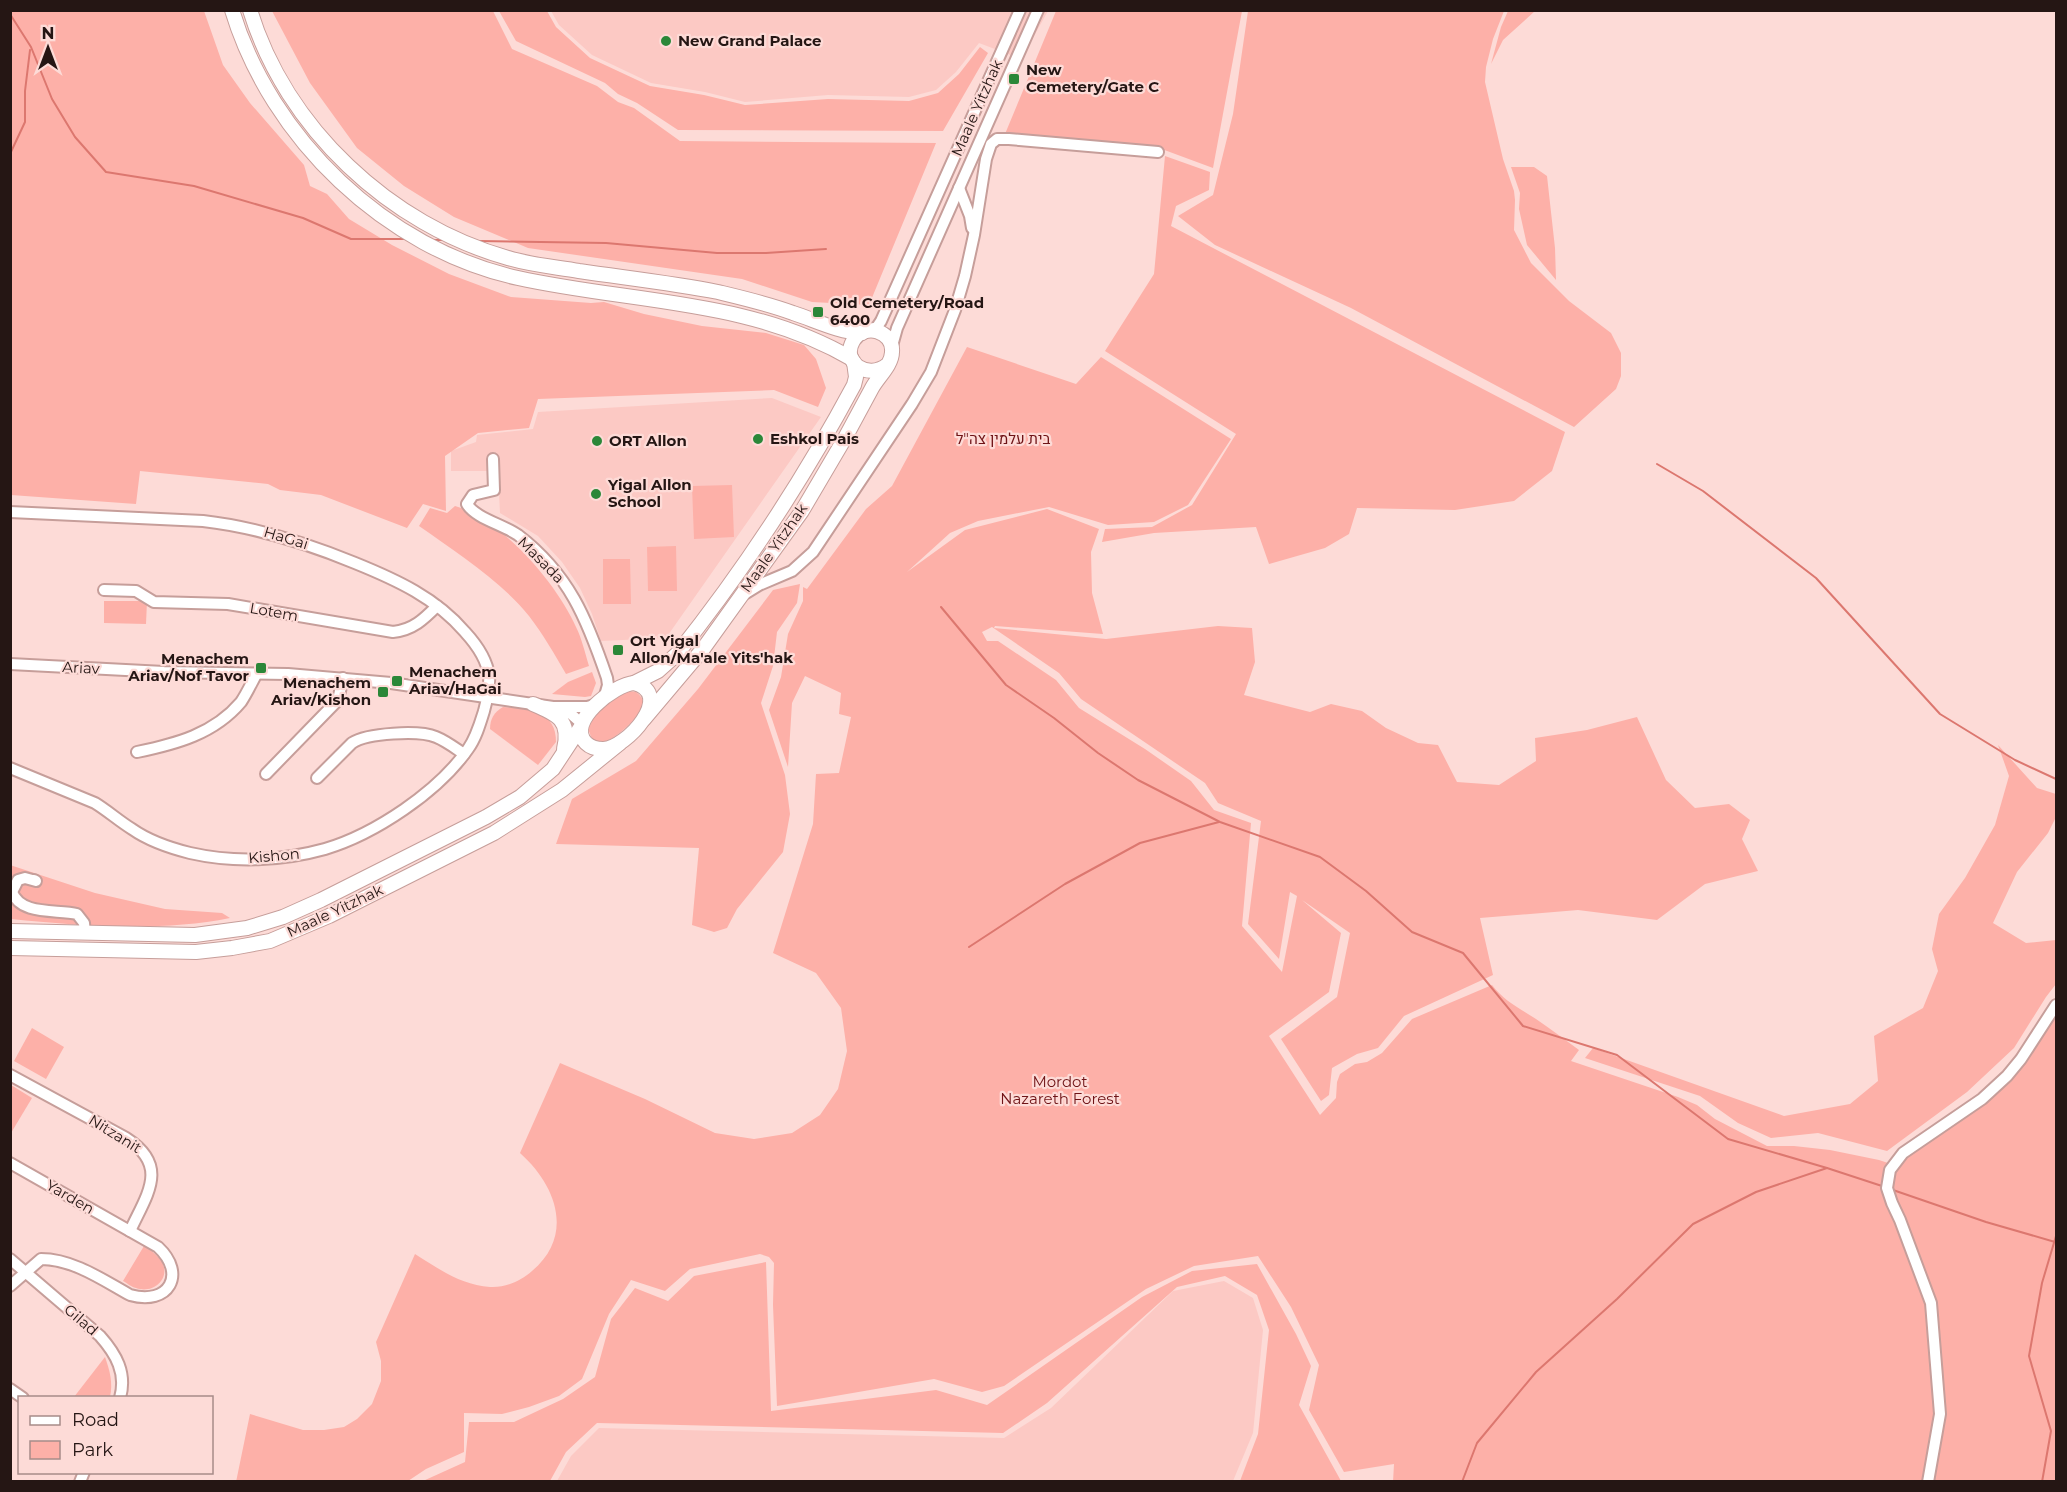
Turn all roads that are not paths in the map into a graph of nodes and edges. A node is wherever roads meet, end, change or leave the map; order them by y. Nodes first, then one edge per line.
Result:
1 (232, 10) edge
2 (250, 10) edge
3 (1020, 10) edge
4 (1038, 10) edge
5 (1046, 10) edge
6 (1022, 50) junction
7 (1158, 152) dead end
8 (959, 188) junction
9 (973, 238) junction
10 (865, 332) junction
11 (892, 346) junction
12 (853, 361) junction
13 (887, 366) junction
14 (493, 459) dead end
15 (10, 512) edge
16 (104, 590) dead end
17 (740, 597) junction
18 (437, 606) junction
19 (10, 664) edge
20 (602, 664) junction
21 (257, 673) junction
22 (343, 678) junction
23 (631, 684) junction
24 (488, 697) junction
25 (601, 701) junction
26 (539, 704) junction
27 (644, 719) junction
28 (581, 726) junction
29 (620, 743) junction
30 (137, 752) dead end
31 (464, 754) junction
32 (562, 756) junction
33 (10, 768) edge
34 (266, 774) dead end
35 (317, 778) dead end
36 (33, 880) dead end
37 (10, 931) edge
38 (85, 933) junction
39 (10, 948) edge
40 (2056, 1005) edge
41 (10, 1075) edge
42 (10, 1163) edge
43 (130, 1231) junction
44 (10, 1259) edge
45 (26, 1272) junction
46 (10, 1286) edge
47 (120, 1396) edge
48 (1928, 1482) edge

1 - 12 main road
2 - 10 main road
3 - 10 street, Maale Yitzhak
4 - 6 street, Maale Yitzhak
5 - 6 street
6 - 8 street, Maale Yitzhak
7 - 9 street
8 - 9 street
8 - 11 street, Maale Yitzhak
9 - 17 street
10 - 11 main road
10 - 12 main road
11 - 13 main road
12 - 13 main road
12 - 23 main road, Maale Yitzhak
13 - 17 main road, Maale Yitzhak
14 - 20 street, Masada
15 - 18 street, HaGai
16 - 18 street, Lotem
17 - 27 main road, Maale Yitzhak
18 - 24 street, HaGai
19 - 21 street, Ariav
20 - 23 street, Masada
20 - 25 street, Masada
21 - 22 street, Ariav
21 - 30 street
22 - 24 street, Ariav
22 - 34 street
23 - 25 main road, Maale Yitzhak
23 - 27 main road
24 - 26 street, Ariav
24 - 31 street, Kishon
25 - 26 street
25 - 28 main road, Maale Yitzhak
26 - 28 street
26 - 32 main road
27 - 29 main road, Maale Yitzhak
28 - 29 main road
28 - 32 main road, Maale Yitzhak
29 - 39 main road, Maale Yitzhak
31 - 33 street, Kishon
31 - 35 street
32 - 38 main road, Maale Yitzhak
36 - 38 street
37 - 38 main road, Maale Yitzhak
40 - 48 street
41 - 43 street, Nitzanit
42 - 43 street, Yarden
43 - 45 street, Yarden
44 - 45 street, Gilad
45 - 46 street
45 - 47 street, Gilad

